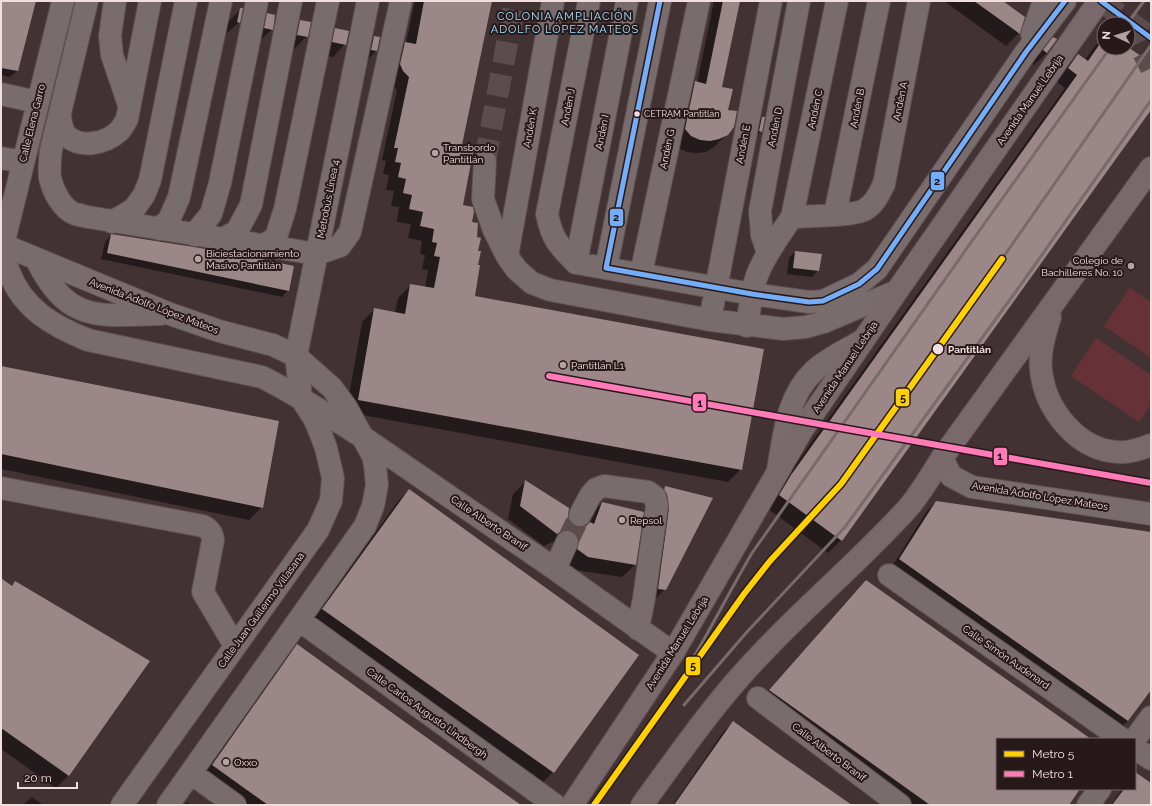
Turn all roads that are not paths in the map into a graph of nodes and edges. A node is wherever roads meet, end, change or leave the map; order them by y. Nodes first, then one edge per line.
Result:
1 (63, 1) edge
2 (87, 1) edge
3 (115, 1) edge
4 (150, 1) edge
5 (186, 1) edge
6 (221, 1) edge
7 (257, 1) edge
8 (291, 1) edge
9 (328, 1) edge
10 (368, 1) edge
11 (401, 1) edge
12 (553, 1) edge
13 (589, 1) edge
14 (627, 1) edge
15 (660, 1) edge
16 (699, 1) edge
17 (771, 1) edge
18 (799, 1) edge
19 (837, 1) edge
20 (879, 1) edge
21 (919, 1) edge
22 (1044, 1) edge
23 (1065, 1) edge
24 (1099, 1) edge
25 (1026, 52) junction
26 (1, 94) edge
27 (37, 102) junction
28 (129, 106) junction
29 (60, 116) junction
30 (1, 158) edge
31 (486, 160) tunnel mouth
32 (23, 162) junction
33 (1151, 168) edge
34 (836, 214) junction
35 (792, 217) junction
36 (112, 222) junction
37 (159, 229) junction
38 (194, 235) junction
39 (223, 240) junction
40 (2, 244) edge
41 (263, 246) junction
42 (768, 253) junction
43 (316, 254) junction
44 (507, 256) junction
45 (36, 259) junction
46 (576, 263) junction
47 (606, 268) junction
48 (641, 274) junction
49 (716, 288) junction
50 (897, 291) junction
51 (752, 294) junction
52 (1054, 301) junction
53 (170, 314) junction
54 (710, 320) junction
55 (747, 326) junction
56 (296, 356) junction
57 (301, 398) junction
58 (364, 438) junction
59 (1151, 445) edge
60 (942, 458) junction
61 (1, 488) edge
62 (1151, 514) edge
63 (580, 515) tunnel mouth
64 (567, 542) tunnel mouth
65 (555, 569) junction
66 (889, 575) dead end
67 (299, 620) junction
68 (638, 629) junction
69 (235, 646) junction
70 (673, 653) junction
71 (758, 698) dead end
72 (1151, 717) edge
73 (1121, 738) edge
74 (1136, 738) edge
75 (1136, 749) edge
76 (1151, 759) edge
77 (191, 773) junction
78 (1099, 790) edge
79 (122, 805) edge
80 (168, 805) edge
81 (235, 805) edge
82 (555, 805) edge
83 (572, 805) edge
84 (642, 805) edge
85 (900, 805) edge
86 (1088, 805) edge

1 - 27 street, Calle Elena Garro
2 - 29 street
3 - 28 street
4 - 28 street
5 - 36 street
6 - 37 street
7 - 38 street
8 - 39 street
9 - 41 street
10 - 43 street, Metrobús Línea 4
11 - 43 street
12 - 44 street, Andén K
13 - 46 street, Andén J
14 - 46 street, Andén I
15 - 47 street
16 - 48 street, Andén G
17 - 49 street, Andén E
18 - 42 street, Andén D
19 - 35 street, Andén C
20 - 34 street, Andén B
21 - 34 street, Andén A
22 - 25 street
23 - 25 street
24 - 50 main road, Avenida Manuel Lebrija
25 - 51 street
26 - 27 street
27 - 32 street, Calle Elena Garro
28 - 29 street
29 - 36 street
30 - 32 street
31 - 44 street
32 - 40 street, Calle Elena Garro
33 - 52 main road
34 - 35 street
35 - 42 street
36 - 37 street
37 - 38 street
38 - 39 street
39 - 41 street
40 - 45 street, Avenida Adolfo López Mateos
40 - 57 street
41 - 43 street
42 - 51 street
43 - 56 street, Metrobús Línea 4
44 - 54 street
45 - 53 street, Avenida Adolfo López Mateos
45 - 53 street
46 - 47 street
47 - 48 street
48 - 49 street
49 - 51 street
49 - 54 street, Andén E
50 - 55 street
50 - 70 main road, Avenida Manuel Lebrija
51 - 55 street
52 - 59 main road
52 - 60 main road
53 - 56 street, Avenida Adolfo López Mateos
54 - 55 street
56 - 57 street, Metrobús Línea 4
56 - 58 street, Avenida Adolfo López Mateos
57 - 58 street, Calle Alberto Branif
57 - 69 street, Calle Juan Guillermo Villasana
58 - 65 street, Calle Alberto Branif
58 - 67 street
60 - 62 street, Avenida Adolfo López Mateos
60 - 84 main road
61 - 69 street
63 - 68 street
64 - 65 street
65 - 68 street, Calle Alberto Branif
66 - 73 street, Calle Simón Audenard
67 - 77 street
67 - 82 street, Calle Carlos Augusto Lindbergh
68 - 70 street, Calle Alberto Branif
69 - 79 street, Calle Juan Guillermo Villasana
70 - 83 main road, Avenida Manuel Lebrija
71 - 85 street, Calle Alberto Branif
72 - 74 street
75 - 76 street
77 - 80 street
77 - 81 street
78 - 86 street

